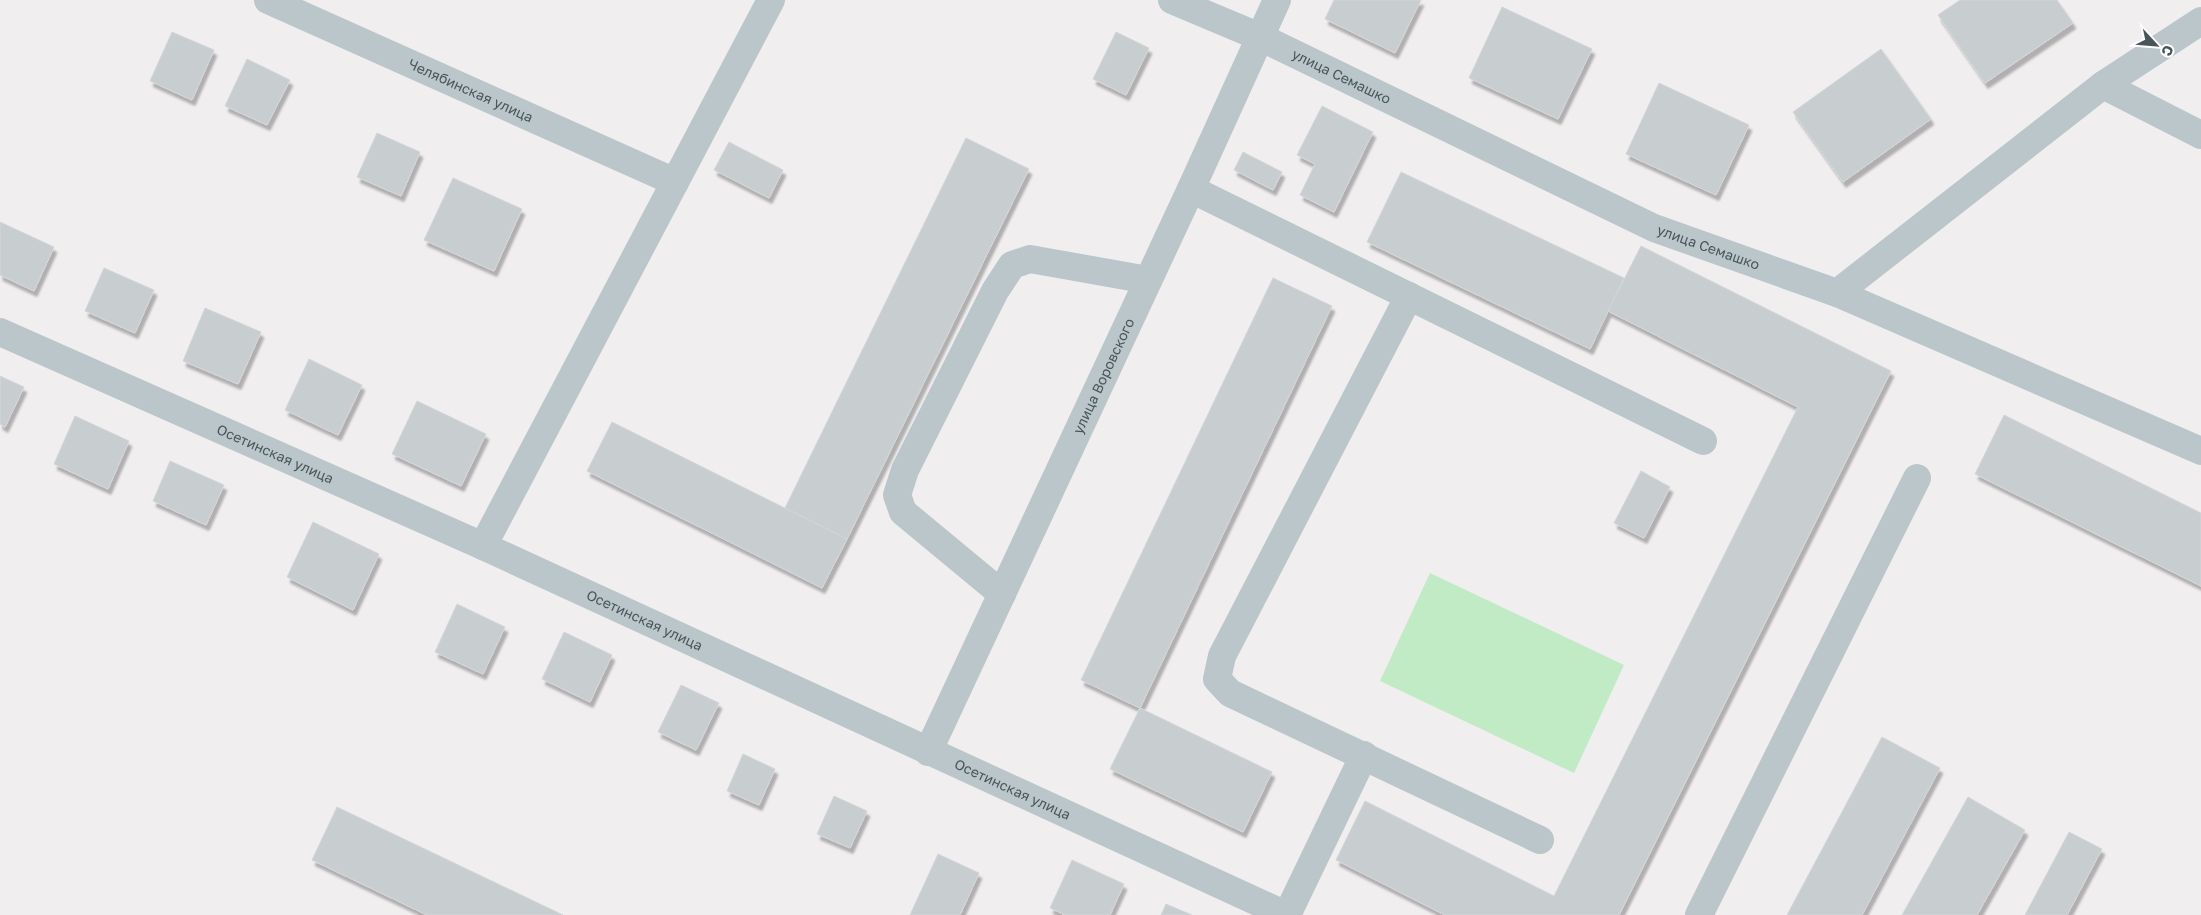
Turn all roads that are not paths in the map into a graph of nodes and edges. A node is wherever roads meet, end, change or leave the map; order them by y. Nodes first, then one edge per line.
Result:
1 (268, 0) edge
2 (771, 0) edge
3 (1172, 0) edge
4 (1277, 0) edge
5 (2201, 21) edge
6 (1260, 37) junction
7 (2103, 86) junction
8 (2201, 135) edge
9 (675, 182) junction
10 (1191, 189) junction
11 (1148, 280) junction
12 (1836, 293) junction
13 (1409, 296) junction
14 (0, 332) edge
15 (1704, 441) dead end
16 (2201, 451) edge
17 (1917, 478) dead end
18 (483, 546) junction
19 (1002, 594) junction
20 (928, 752) junction
21 (1364, 755) junction
22 (1540, 840) dead end
23 (1286, 915) edge
24 (1698, 915) edge

1 - 9 street, Челябинская улица
2 - 9 street
3 - 6 street, улица Семашко
4 - 6 street, улица Воровского
5 - 7 street
6 - 10 street, улица Воровского
6 - 12 street, улица Семашко
7 - 8 street
7 - 12 street
9 - 18 street
10 - 11 street, улица Воровского
10 - 13 street
11 - 19 street, улица Воровского
11 - 19 street
12 - 16 street, улица Семашко
13 - 15 street
13 - 21 street
14 - 18 street, Осетинская улица
17 - 24 street
18 - 20 street, Осетинская улица
19 - 20 street, улица Воровского
20 - 23 street, Осетинская улица
21 - 22 street
21 - 23 street

